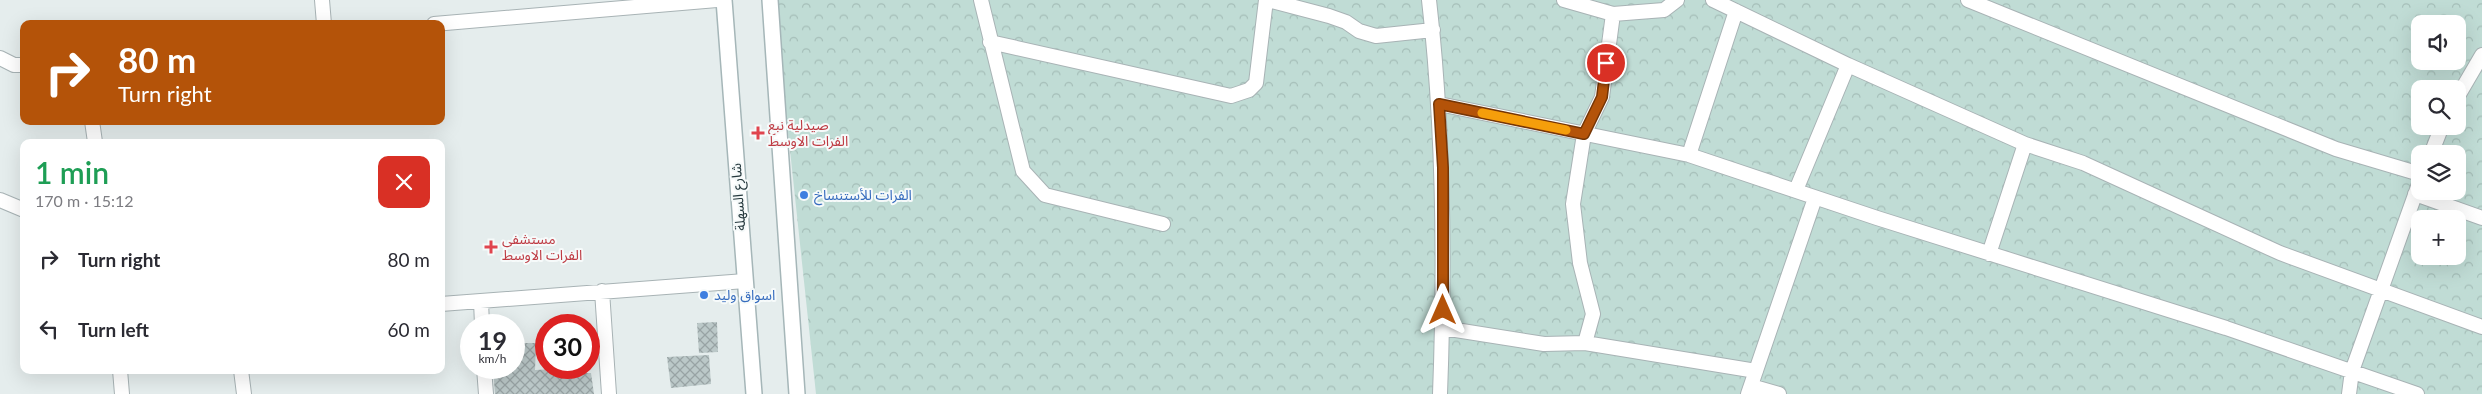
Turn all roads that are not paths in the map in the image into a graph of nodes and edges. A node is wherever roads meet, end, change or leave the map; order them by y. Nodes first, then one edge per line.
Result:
1 (322, 0) edge
2 (717, 0) edge
3 (724, 0) edge
4 (770, 0) edge
5 (981, 0) edge
6 (1267, 0) edge
7 (1429, 0) edge
8 (1564, 0) edge
9 (1677, 0) edge
10 (1713, 0) edge
11 (1968, 0) edge
12 (1736, 11) junction
13 (1613, 14) junction
14 (324, 20) edge
15 (445, 23) edge
16 (1433, 30) junction
17 (990, 42) junction
18 (2482, 55) edge
19 (0, 58) edge
20 (20, 65) edge
21 (1848, 65) junction
22 (2466, 82) edge
23 (1439, 104) junction
24 (93, 125) edge
25 (1584, 134) junction
26 (95, 139) edge
27 (2025, 144) junction
28 (1689, 155) junction
29 (2411, 171) edge
30 (1796, 190) junction
31 (1814, 198) junction
32 (0, 200) edge
33 (2413, 200) edge
34 (2444, 200) edge
35 (20, 208) edge
36 (2482, 218) edge
37 (1163, 224) dead end
38 (1989, 254) junction
39 (745, 280) junction
40 (2382, 290) junction
41 (602, 291) junction
42 (481, 301) junction
43 (445, 304) edge
44 (482, 314) edge
45 (2482, 327) edge
46 (1443, 328) junction
47 (1585, 343) junction
48 (1756, 371) junction
49 (2352, 371) junction
50 (120, 374) edge
51 (242, 374) edge
52 (485, 379) edge
53 (1749, 390) edge
54 (122, 394) edge
55 (244, 394) edge
56 (486, 394) edge
57 (609, 394) edge
58 (754, 394) edge
59 (797, 394) edge
60 (1440, 394) edge
61 (1778, 394) edge
62 (2349, 394) edge
63 (2417, 394) edge

1 - 14 street
2 - 15 street
3 - 39 main road, شارع السهلة
4 - 59 main road
5 - 17 street
6 - 16 street
6 - 17 street
7 - 16 street
8 - 13 street
9 - 13 street
10 - 12 street
11 - 29 street
12 - 21 street
12 - 28 street
13 - 25 street
16 - 23 street
17 - 37 street
18 - 22 street
19 - 20 street
21 - 27 street
21 - 30 street
23 - 25 street
23 - 46 street
24 - 26 street
25 - 28 street
25 - 47 street
27 - 38 street
27 - 40 street
28 - 30 street
30 - 31 street
31 - 38 street
31 - 48 street
32 - 35 street
33 - 40 street
34 - 36 street
38 - 49 street
39 - 41 street
39 - 58 main road, شارع السهلة
40 - 45 street
40 - 49 street
41 - 42 street
41 - 57 street
42 - 43 street
42 - 44 street
46 - 47 street
46 - 60 street
47 - 48 street
48 - 53 street
49 - 62 street
49 - 63 street
50 - 54 street
51 - 55 street
52 - 56 street
53 - 61 street

